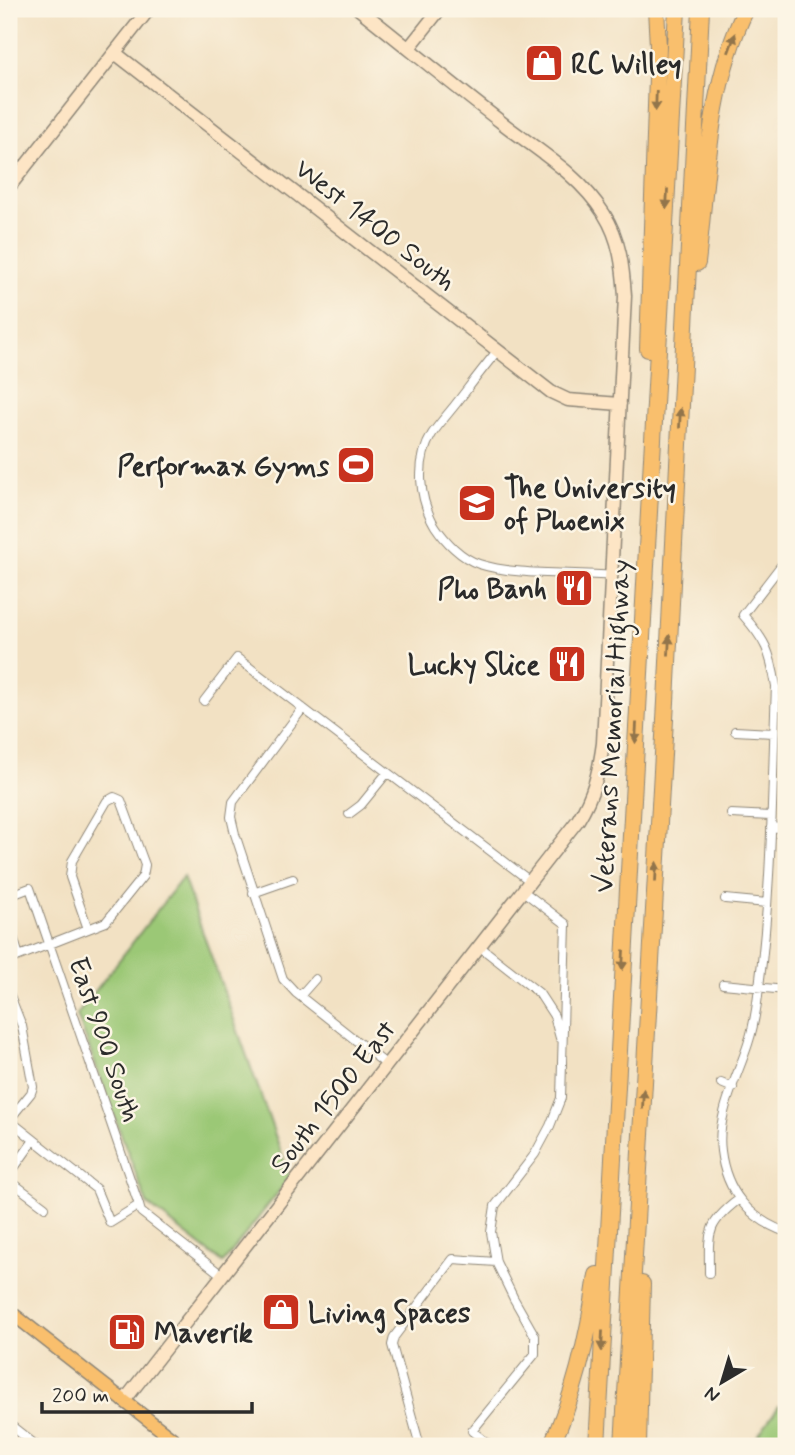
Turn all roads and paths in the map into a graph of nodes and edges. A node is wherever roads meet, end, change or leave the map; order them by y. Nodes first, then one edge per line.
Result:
1 (149, 9) edge
2 (359, 9) edge
3 (440, 9) edge
4 (656, 9) edge
5 (677, 9) edge
6 (701, 9) edge
7 (746, 9) edge
8 (409, 48) junction
9 (115, 53) junction
10 (9, 187) edge
11 (498, 350) junction
12 (683, 352) junction
13 (620, 404) junction
14 (650, 518) junction
15 (786, 559) edge
16 (612, 576) junction
17 (204, 701) dead end
18 (303, 708) junction
19 (735, 731) dead end
20 (774, 733) junction
21 (387, 773) junction
22 (349, 814) dead end
23 (731, 814) dead end
24 (771, 816) junction
25 (771, 827) junction
26 (786, 828) edge
27 (293, 879) dead end
28 (526, 886) junction
29 (253, 893) junction
30 (9, 896) edge
31 (725, 899) dead end
32 (767, 903) junction
33 (9, 924) edge
34 (88, 929) junction
35 (49, 944) junction
36 (480, 946) junction
37 (19, 956) junction
38 (9, 960) edge
39 (315, 979) dead end
40 (723, 984) dead end
41 (760, 988) junction
42 (786, 990) edge
43 (9, 993) edge
44 (300, 996) junction
45 (563, 1048) junction
46 (387, 1065) junction
47 (721, 1083) dead end
48 (733, 1088) junction
49 (9, 1120) edge
50 (614, 1126) junction
51 (34, 1140) junction
52 (639, 1168) junction
53 (9, 1175) edge
54 (9, 1180) edge
55 (738, 1200) junction
56 (139, 1205) junction
57 (45, 1207) dead end
58 (786, 1232) edge
59 (496, 1262) junction
60 (709, 1273) dead end
61 (223, 1276) junction
62 (9, 1311) edge
63 (124, 1401) junction
64 (12, 1427) edge
65 (9, 1439) edge
66 (37, 1446) edge
67 (182, 1446) edge
68 (420, 1446) edge
69 (491, 1446) edge
70 (551, 1446) edge
71 (597, 1446) edge
72 (622, 1446) edge
73 (638, 1446) edge

1 - 9 street
2 - 8 street, South 1500 East
3 - 8 street
4 -> 14 highway
5 -> 14 highway, Veterans Memorial Highway
6 - 12 highway, Veterans Memorial Highway
12 -> 7 highway
8 - 13 street, South 1500 East
9 - 10 street
9 - 11 street, West 1400 South
11 - 13 street, West 1400 South
11 - 16 street
52 -> 12 highway, Veterans Memorial Highway
13 - 16 street, South 1500 East
14 -> 50 highway, Veterans Memorial Highway
15 - 20 street
16 - 28 street, South 1500 East
17 - 18 street
18 - 21 street
18 - 29 street
19 - 20 street
20 - 24 street
21 - 22 street
21 - 28 street
23 - 24 street
24 - 25 street
25 - 26 street
25 - 32 street
27 - 29 street
28 - 36 street, South 1500 East
28 - 45 street
29 - 44 street
30 - 35 street, East 900 South
31 - 32 street
32 - 41 street
33 - 37 street
34 - 34 street
34 - 35 street
35 - 37 street
35 - 56 street, East 900 South
36 - 45 street
36 - 46 street, South 1500 East
37 - 38 street
39 - 44 street
40 - 41 street
41 - 42 street
41 - 48 street
43 - 49 street
44 - 46 street
45 - 59 street
46 - 61 street, South 1500 East
47 - 48 street
48 - 55 street
49 - 51 street
50 - 70 highway
50 -> 71 highway, Veterans Memorial Highway
51 - 53 street
51 - 56 street
52 - 72 highway, Veterans Memorial Highway
52 - 73 highway
54 - 57 street
55 - 58 street
55 - 60 street
56 - 61 street
59 - 68 street
59 - 69 street
61 - 63 street, South 1500 East
62 - 63 main road
63 - 67 main road
64 - 65 street
64 - 66 street

